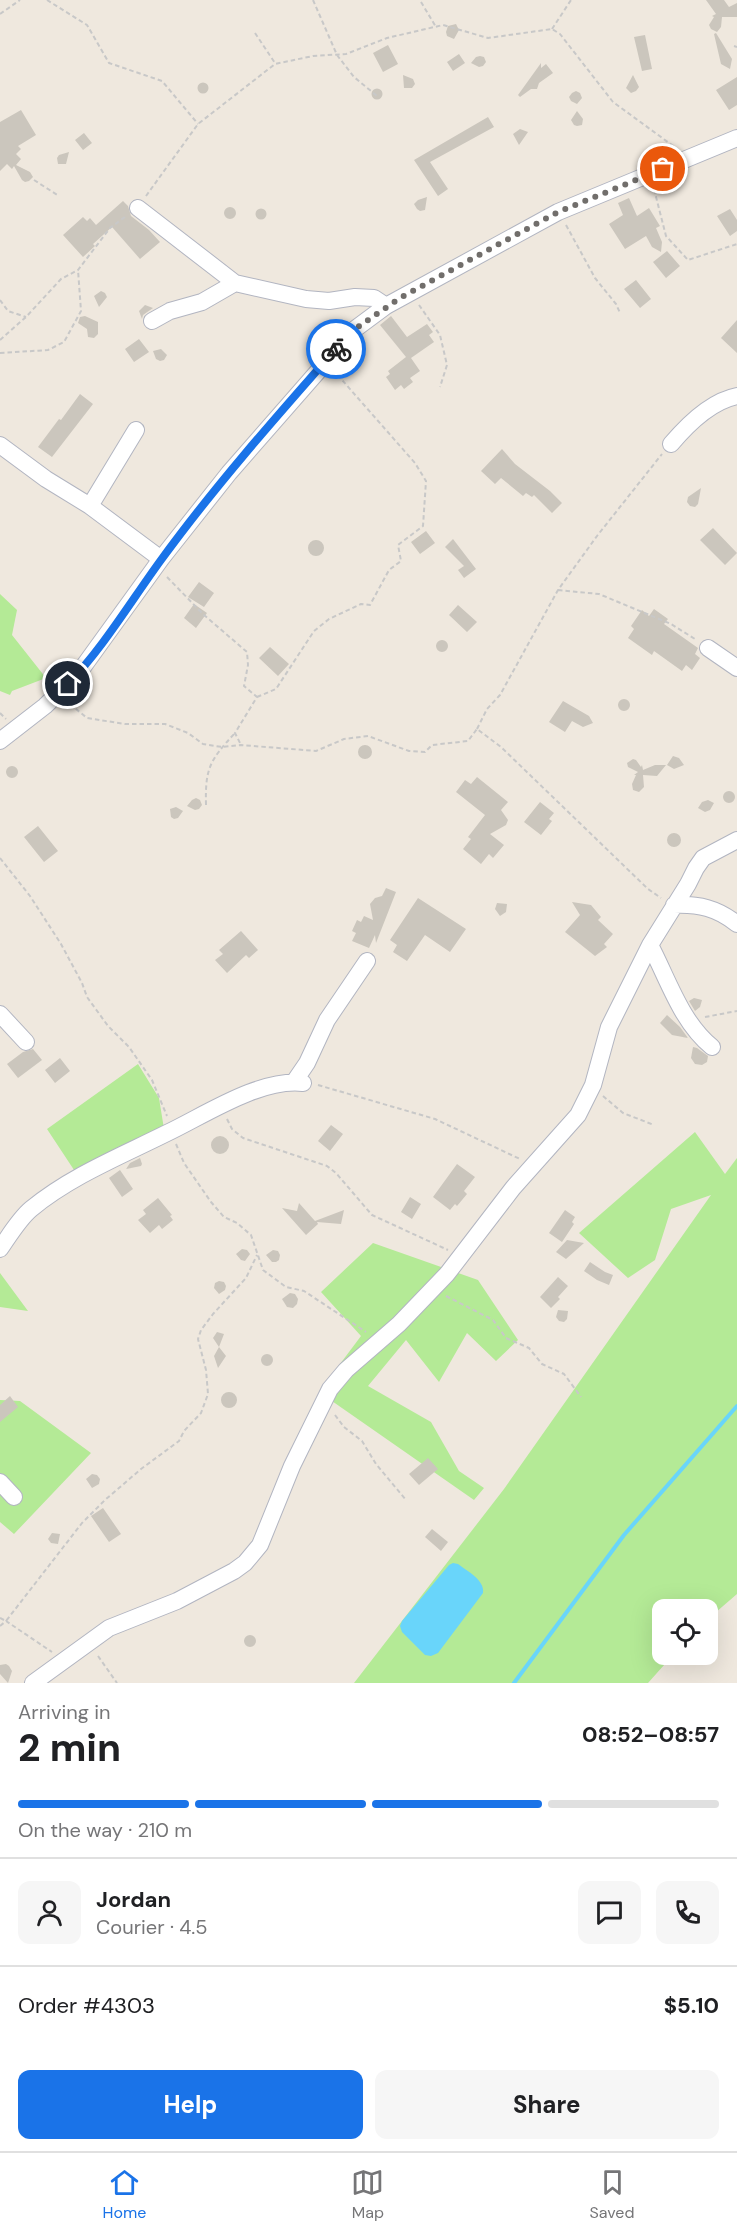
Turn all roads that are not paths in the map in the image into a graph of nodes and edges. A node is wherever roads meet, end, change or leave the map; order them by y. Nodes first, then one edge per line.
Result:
1 (737, 138) edge
2 (138, 208) road end
3 (235, 283) junction
4 (386, 306) junction
5 (152, 321) dead end
6 (737, 396) edge
7 (136, 430) dead end
8 (670, 444) road end
9 (0, 445) edge
10 (90, 506) junction
11 (159, 563) junction
12 (708, 648) road end
13 (737, 668) edge
14 (0, 741) edge
15 (737, 840) edge
16 (688, 884) junction
17 (674, 905) junction
18 (703, 906) junction
19 (737, 924) edge
20 (650, 945) junction
21 (367, 961) dead end
22 (0, 1014) edge
23 (26, 1042) dead end
24 (712, 1047) dead end
25 (0, 1249) edge
26 (0, 1482) edge
27 (14, 1497) dead end
28 (33, 1683) edge

1 - 4 street
2 - 3 street
3 - 4 street
3 - 5 street
4 - 11 street
6 - 8 street
7 - 10 street
9 - 10 street
10 - 11 street
11 - 14 street
12 - 13 street
15 - 16 street
16 - 17 street
16 - 18 street
17 - 18 street
17 - 20 street
18 - 19 street
20 - 24 street
20 - 28 street
21 - 25 street
22 - 23 street
26 - 27 street

